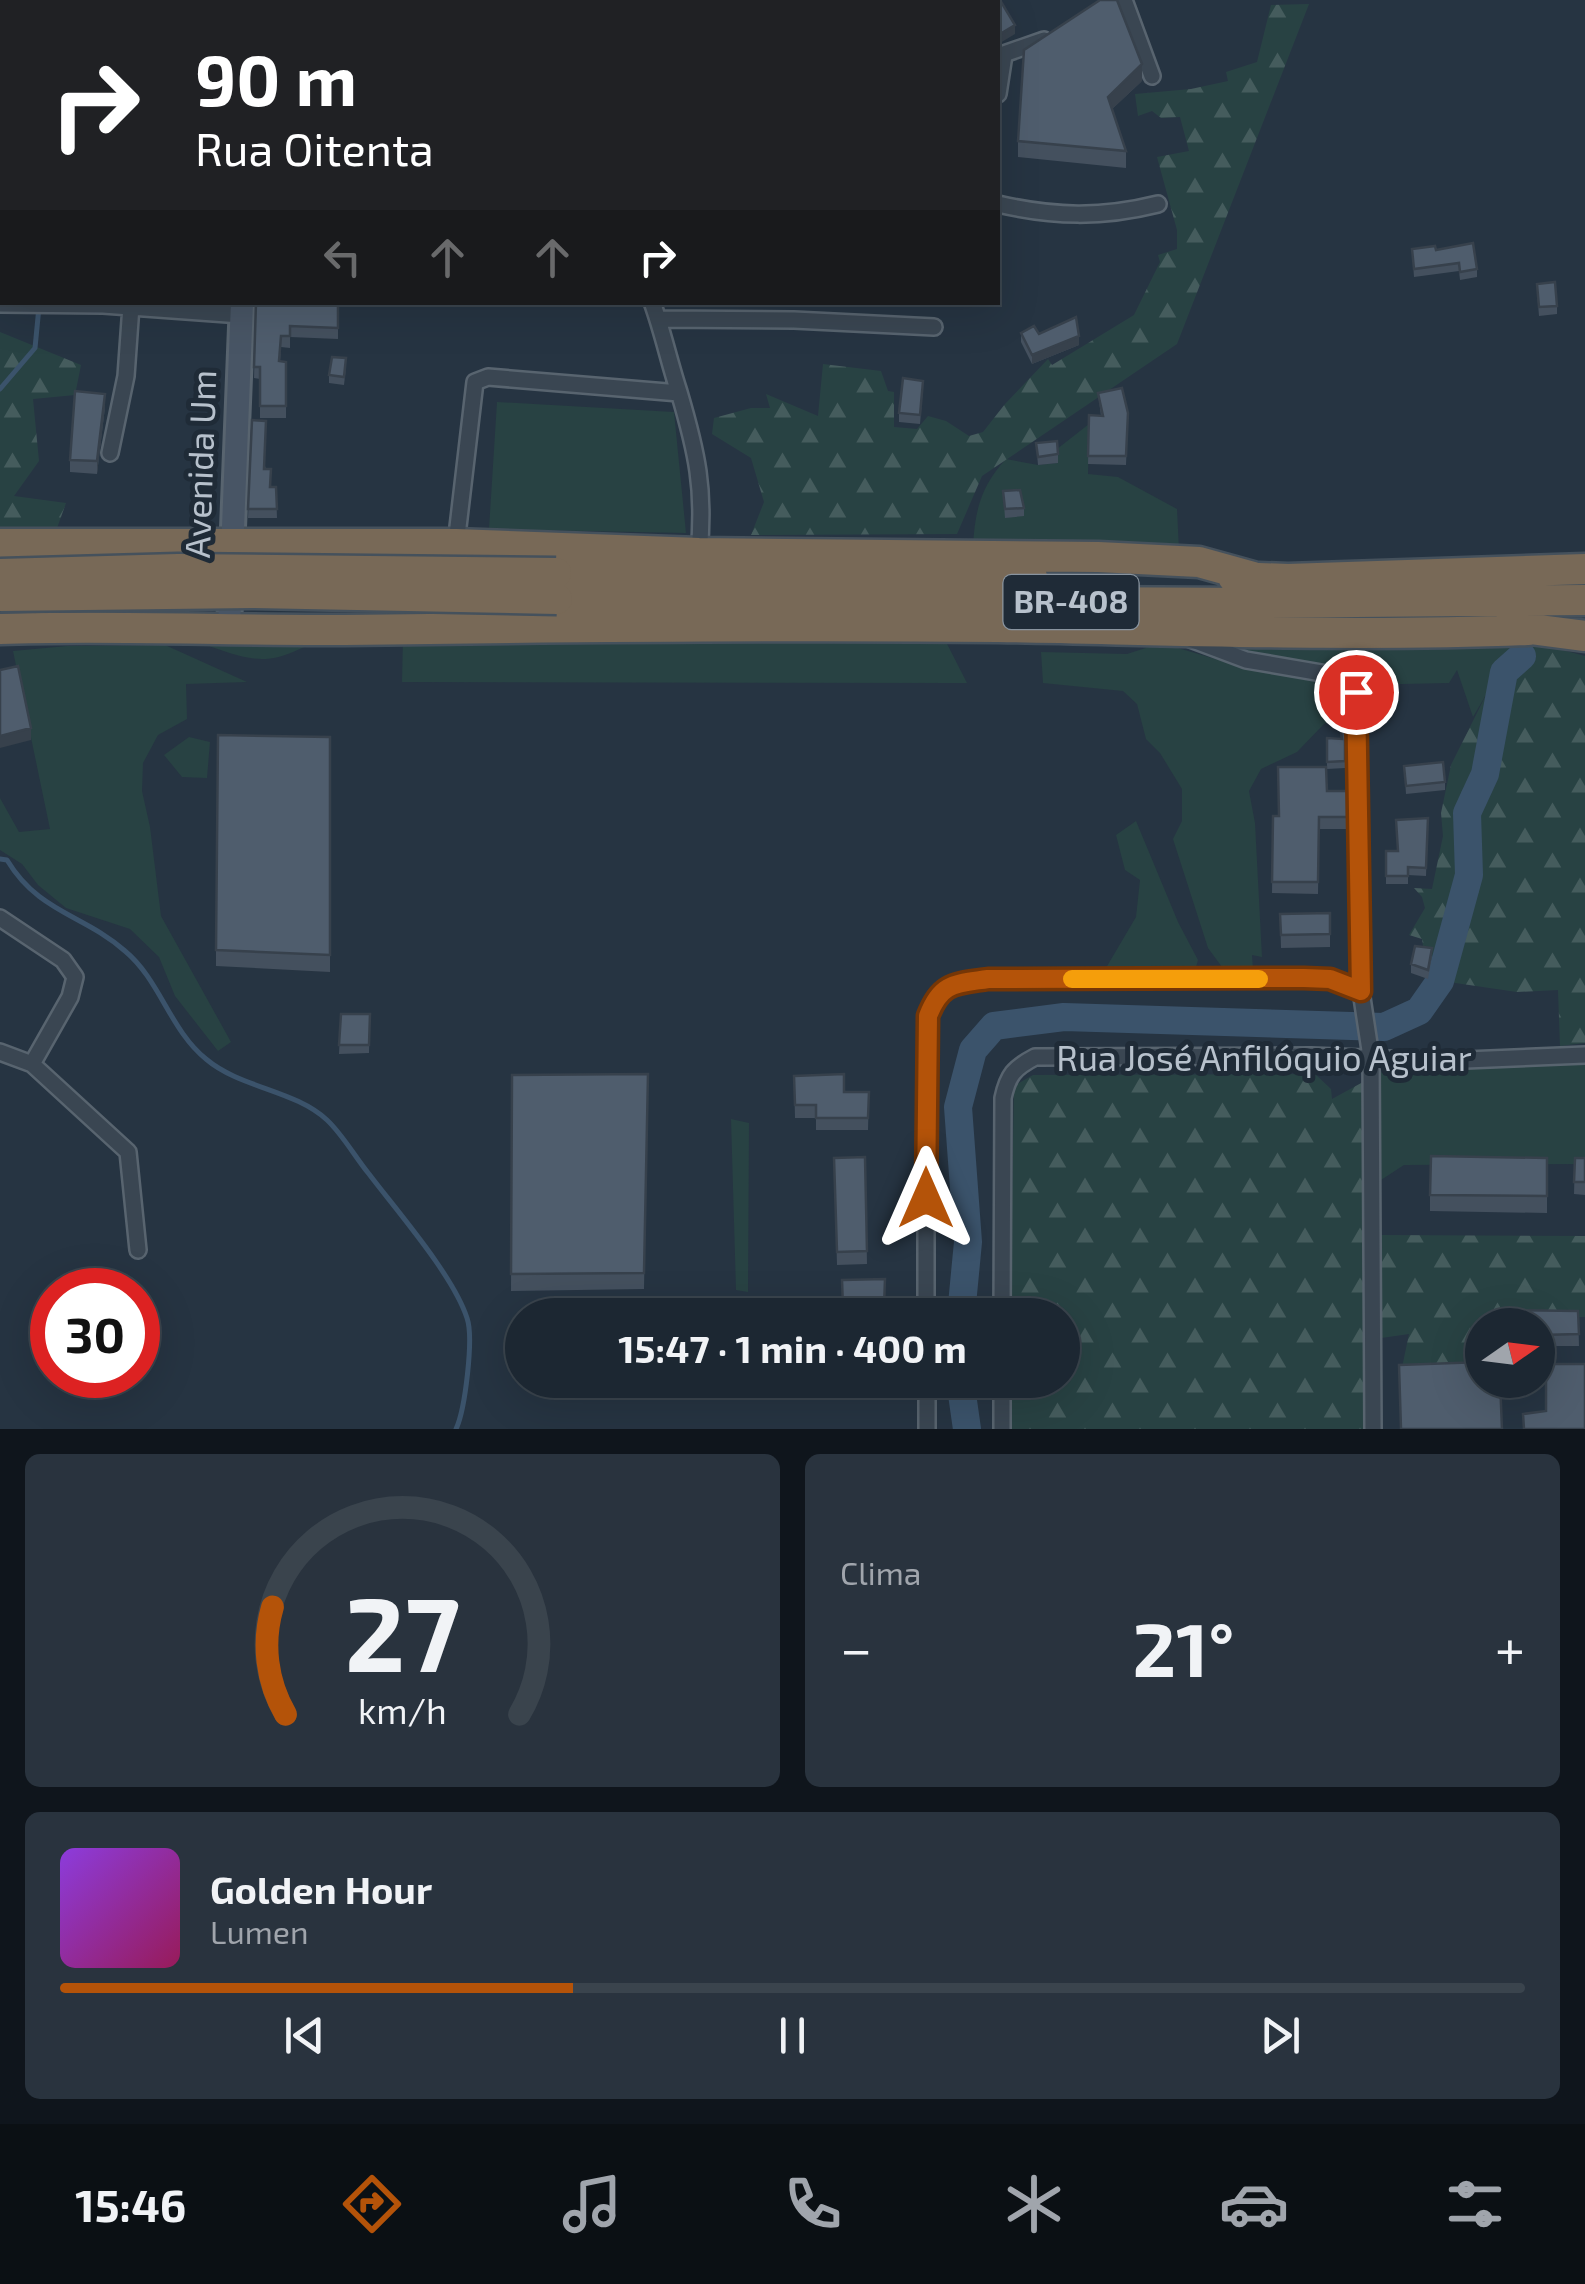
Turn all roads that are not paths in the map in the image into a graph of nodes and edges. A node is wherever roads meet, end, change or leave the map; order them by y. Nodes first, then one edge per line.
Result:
1 (1124, 0) edge
2 (1058, 32) edge
3 (1001, 56) edge
4 (1152, 76) dead end
5 (1000, 204) edge
6 (1158, 204) dead end
7 (117, 305) edge
8 (653, 305) edge
9 (131, 306) junction
10 (168, 306) edge
11 (242, 309) edge
12 (658, 319) junction
13 (934, 327) dead end
14 (679, 393) junction
15 (110, 453) dead end
16 (0, 544) edge
17 (456, 544) junction
18 (232, 545) junction
19 (700, 553) junction
20 (1585, 569) edge
21 (0, 574) edge
22 (1253, 577) junction
23 (556, 586) junction
24 (0, 596) edge
25 (1585, 600) edge
26 (1397, 603) junction
27 (229, 628) junction
28 (0, 629) edge
29 (1168, 630) junction
30 (1528, 630) junction
31 (1585, 636) edge
32 (0, 918) edge
33 (1361, 991) junction
34 (1370, 1049) junction
35 (0, 1052) edge
36 (1585, 1054) edge
37 (32, 1064) junction
38 (138, 1250) dead end
39 (926, 1298) edge
40 (1002, 1298) edge
41 (927, 1398) edge
42 (1002, 1398) edge
43 (928, 1429) edge
44 (1002, 1429) edge
45 (1373, 1429) edge

1 - 4 street
2 - 3 street
5 - 6 street
7 - 9 street
8 - 12 street
9 - 10 street
9 - 15 street
10 - 11 street
11 - 18 street, Avenida Um
12 - 13 street
12 - 14 street
14 - 17 street
14 - 19 street
16 - 18 highway
17 - 18 highway
17 - 19 highway
18 - 27 street, Avenida Um
19 - 22 highway
20 - 22 highway, BR-408
21 - 23 highway, BR-408, bridge
22 - 23 highway, BR-408
23 - 24 highway, BR-408, bridge
23 - 26 highway, BR-408
25 - 26 highway, BR-408
26 - 30 highway
27 - 28 highway
27 - 29 highway
29 - 30 highway
29 - 33 street
30 - 31 highway
32 - 37 street
33 - 34 street
33 - 39 street
34 - 36 street, Rua José Anfilóquio Aguiar
34 - 40 street, Rua José Anfilóquio Aguiar
34 - 45 street
35 - 37 street
37 - 38 street
41 - 43 street
42 - 44 street

